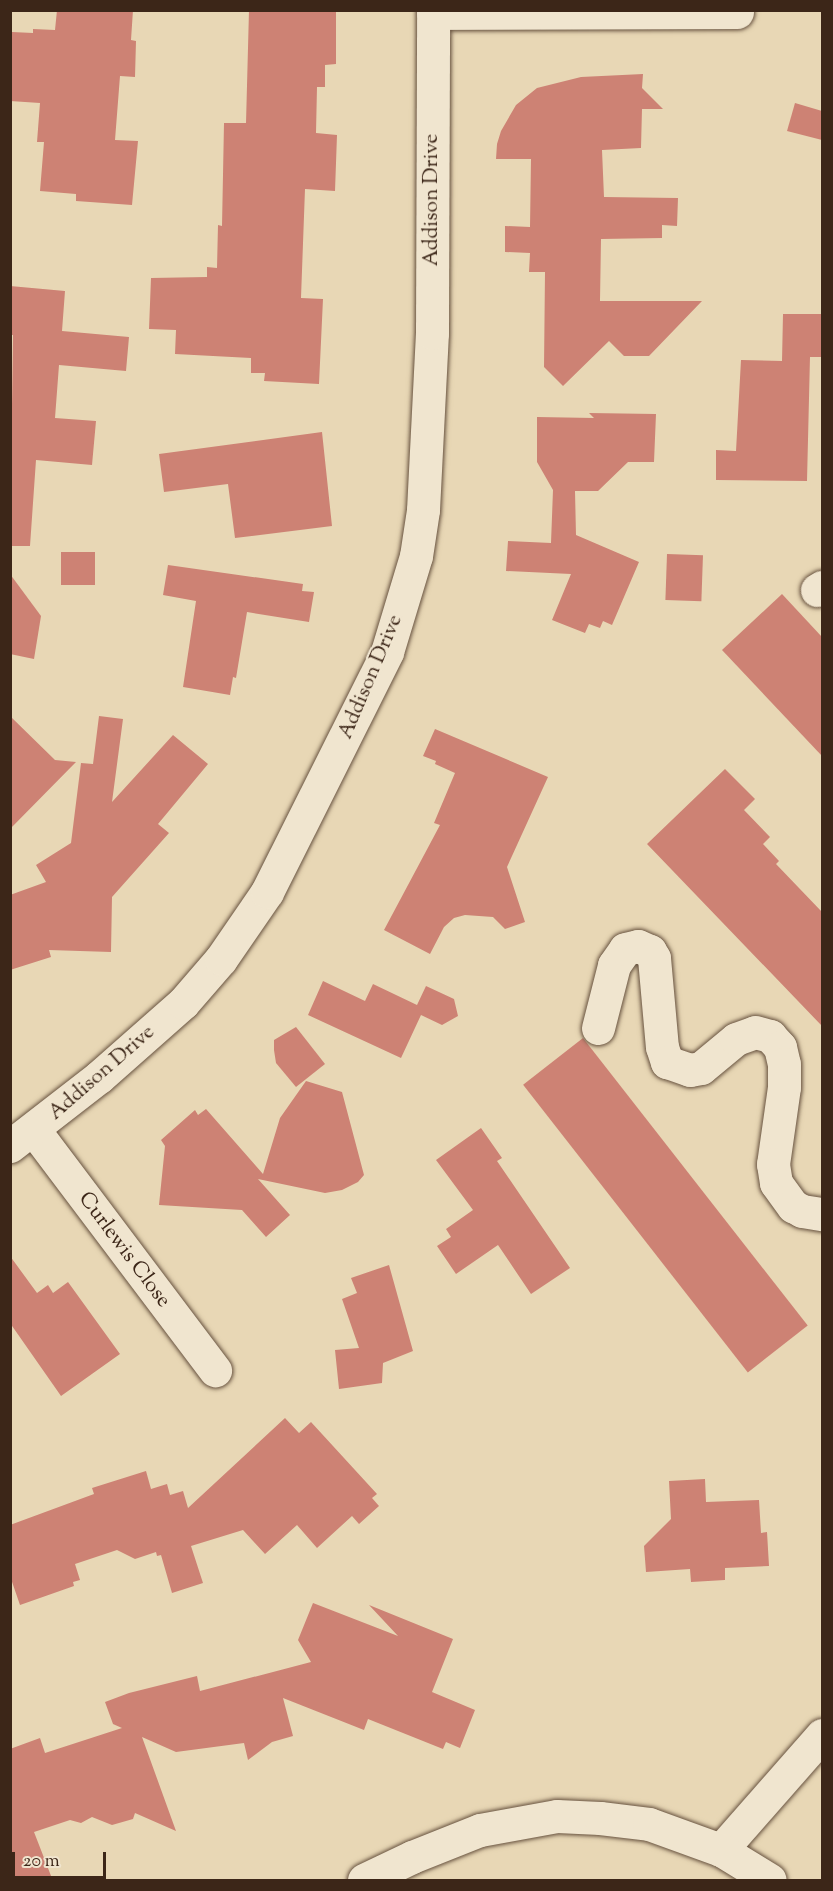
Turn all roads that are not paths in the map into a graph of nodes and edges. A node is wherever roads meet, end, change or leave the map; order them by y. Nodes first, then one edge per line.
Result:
1 (433, 12) edge
2 (737, 12) dead end
3 (598, 1028) dead end
4 (22, 1138) edge
5 (822, 1214) edge
6 (215, 1370) dead end
7 (822, 1735) edge
8 (721, 1850) junction
9 (364, 1881) edge
10 (770, 1881) edge

1 - 2 street
1 - 4 street, Addison Drive
3 - 5 street
4 - 6 street, Curlewis Close
7 - 8 street
8 - 9 street
8 - 10 street

